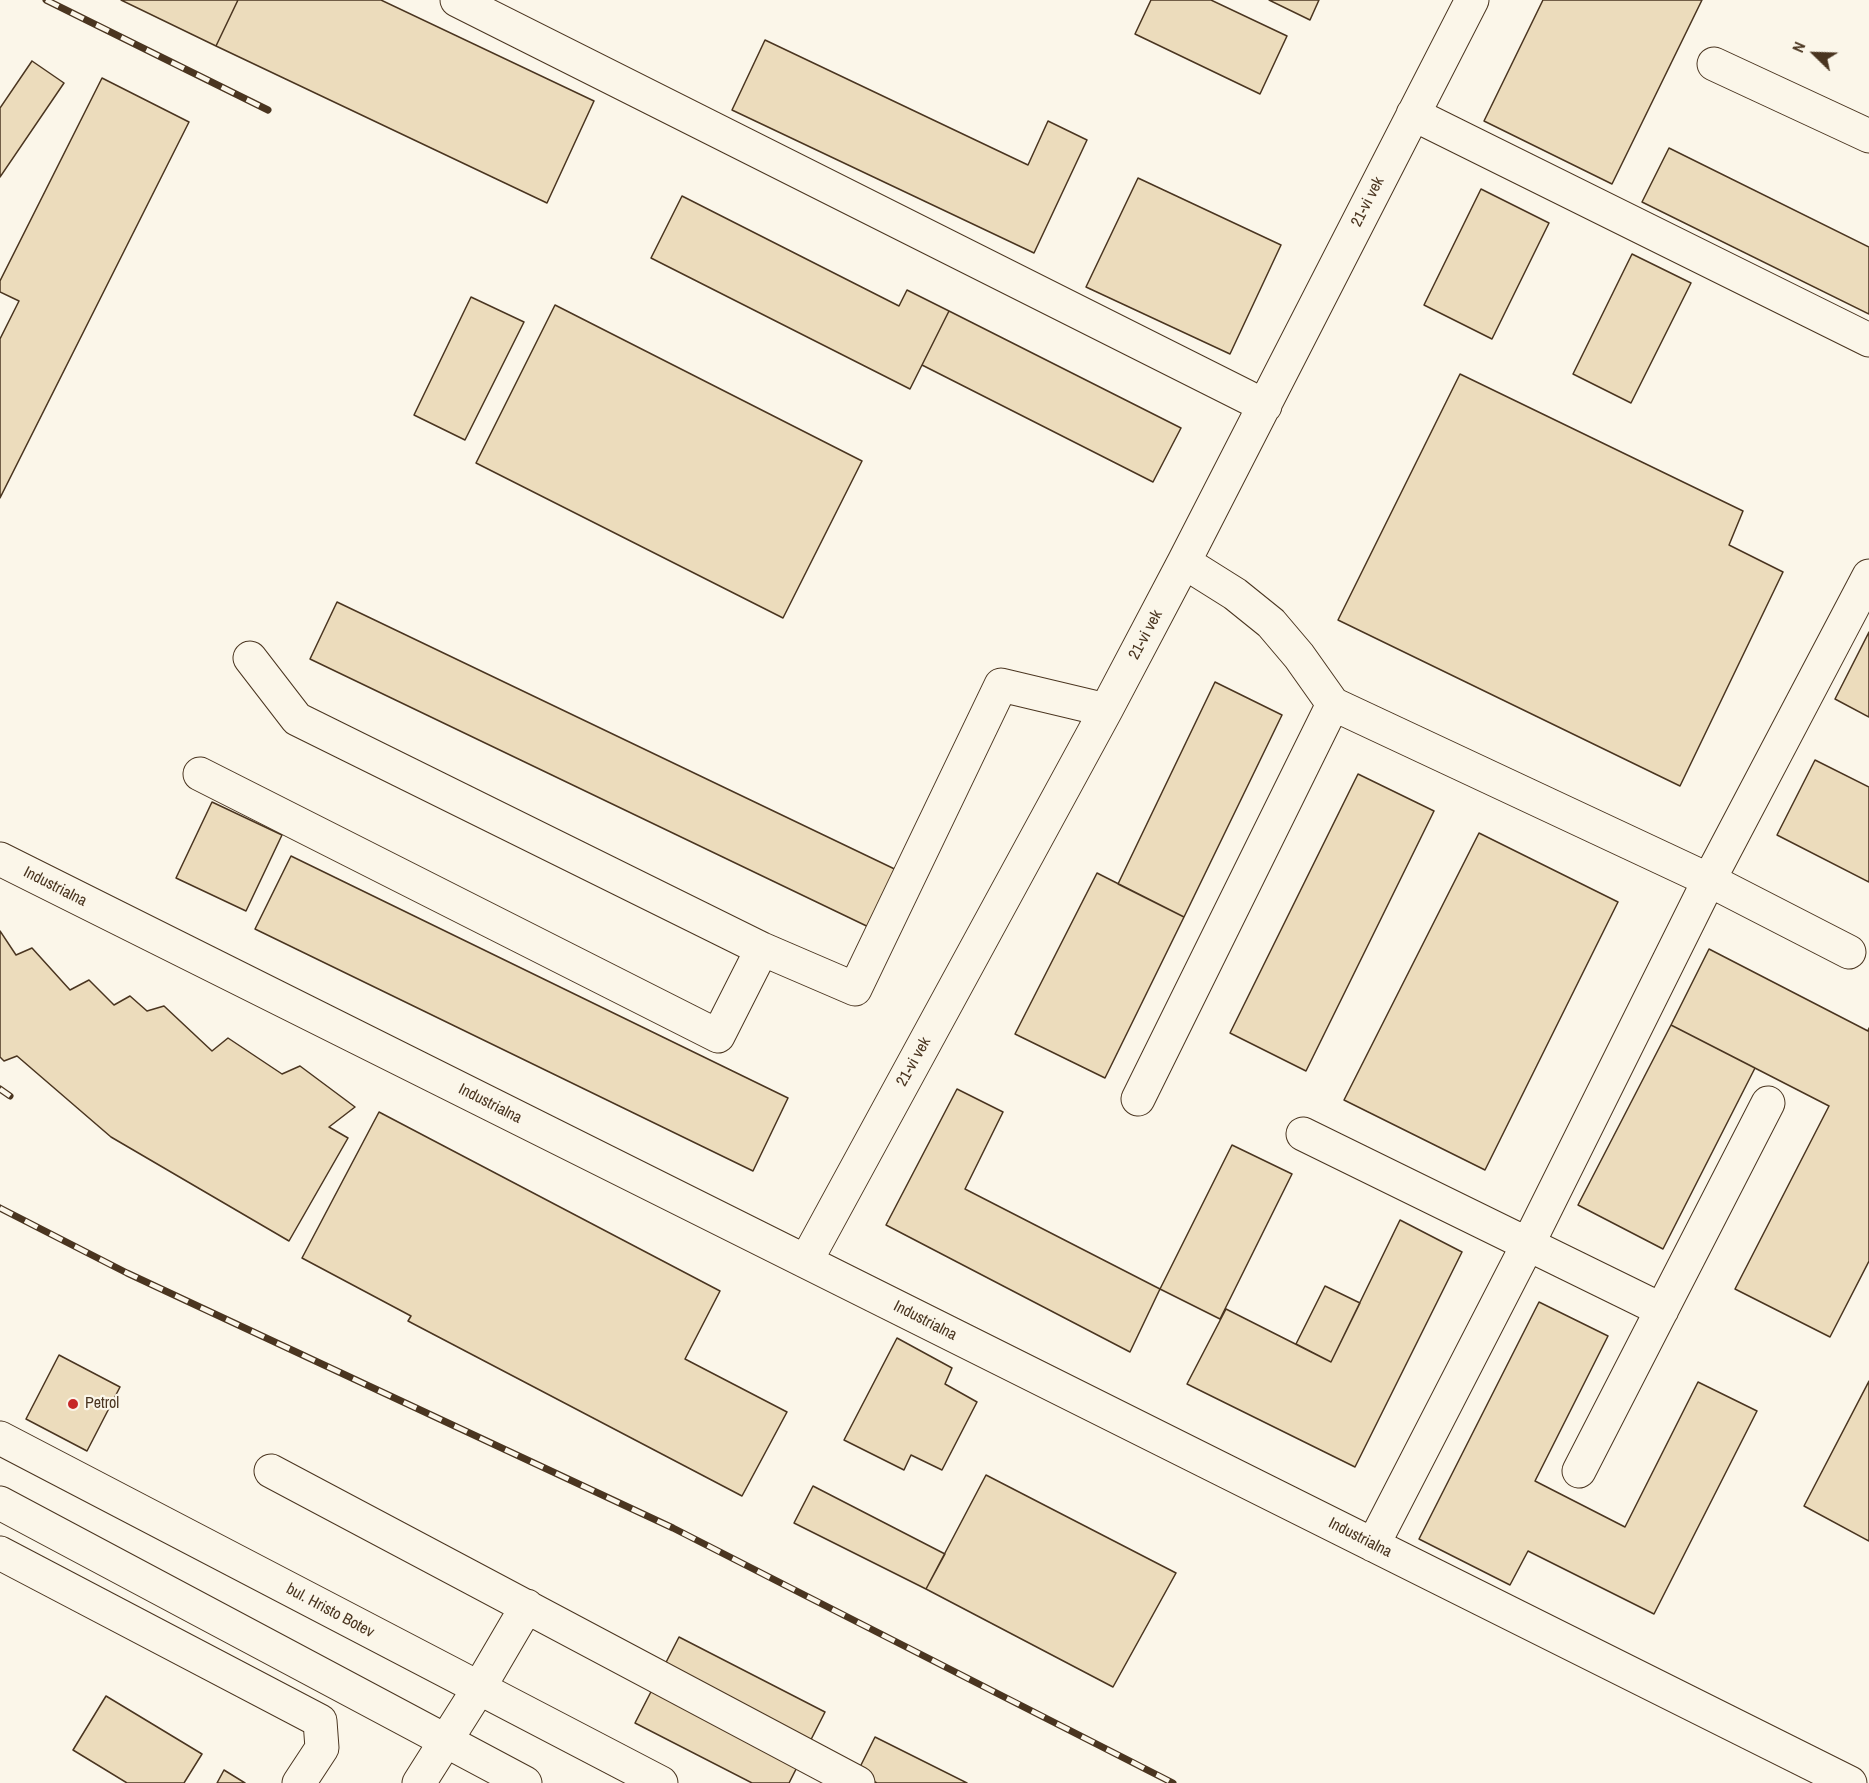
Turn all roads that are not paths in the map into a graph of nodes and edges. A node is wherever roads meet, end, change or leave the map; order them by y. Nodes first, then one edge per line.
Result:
1 (457, 0) edge
2 (1472, 0) edge
3 (1714, 64) dead end
4 (1413, 114) junction
5 (1869, 136) edge
6 (1869, 340) edge
7 (1265, 406) junction
8 (1184, 562) junction
9 (1869, 576) edge
10 (250, 658) dead end
11 (1333, 704) junction
12 (1106, 710) junction
13 (200, 774) dead end
14 (0, 860) edge
15 (1709, 880) junction
16 (762, 949) junction
17 (1849, 952) dead end
18 (1138, 1099) dead end
19 (1768, 1103) dead end
20 (1303, 1134) dead end
21 (1528, 1244) junction
22 (806, 1262) junction
23 (1662, 1310) junction
24 (0, 1438) edge
25 (272, 1470) dead end
26 (1580, 1471) dead end
27 (0, 1503) edge
28 (1373, 1545) junction
29 (0, 1553) edge
30 (527, 1606) junction
31 (479, 1688) junction
32 (446, 1740) junction
33 (299, 1783) edge
34 (419, 1783) edge
35 (525, 1783) edge
36 (661, 1783) edge
37 (858, 1783) edge
38 (1850, 1783) edge

1 - 7 street
2 - 4 street, 21-vi vek
3 - 5 street
4 - 6 street
4 - 7 street, 21-vi vek
7 - 8 street, 21-vi vek
8 - 11 street
8 - 12 street, 21-vi vek
9 - 15 street
10 - 16 street
11 - 15 street
11 - 18 street
12 - 16 street
12 - 22 street, 21-vi vek
13 - 16 street
14 - 22 street, Industrialna
15 - 17 street
15 - 21 street
19 - 23 street
20 - 21 street
21 - 23 street
21 - 28 street
22 - 28 street, Industrialna
23 - 26 street
24 - 31 street, bul. Hristo Botev
25 - 30 street
27 - 32 street
28 - 38 street, Industrialna
29 - 33 street
30 - 31 street
30 - 37 street
31 - 32 street
31 - 36 street, bul. Hristo Botev
32 - 34 street
32 - 35 street

